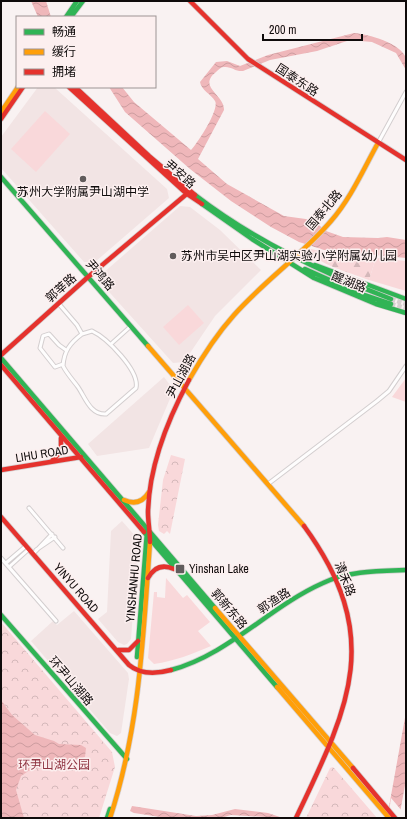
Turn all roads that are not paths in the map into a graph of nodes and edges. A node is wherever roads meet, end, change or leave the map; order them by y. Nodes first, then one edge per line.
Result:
1 (77, 1) edge
2 (83, 1) edge
3 (190, 1) edge
4 (67, 16) edge
5 (73, 16) edge
6 (17, 88) edge
7 (22, 88) edge
8 (70, 88) edge
9 (76, 88) edge
10 (406, 92) edge
11 (1, 112) edge
12 (1, 119) edge
13 (378, 143) junction
14 (406, 160) edge
15 (1, 177) edge
16 (189, 192) junction
17 (291, 260) junction
18 (88, 277) junction
19 (406, 299) edge
20 (391, 302) tunnel mouth
21 (59, 304) junction
22 (406, 313) edge
23 (131, 326) junction
24 (82, 334) junction
25 (111, 344) junction
26 (66, 350) junction
27 (1, 356) edge
28 (63, 364) junction
29 (1, 365) edge
30 (406, 366) edge
31 (184, 387) junction
32 (59, 432) junction
33 (82, 456) junction
34 (51, 462) junction
35 (1, 470) edge
36 (268, 484) junction
37 (151, 489) junction
38 (122, 499) junction
39 (30, 508) dead end
40 (1, 517) edge
41 (147, 532) junction
42 (53, 536) junction
43 (150, 538) junction
44 (27, 547) junction
45 (64, 548) dead end
46 (35, 552) junction
47 (1, 558) edge
48 (6, 563) junction
49 (9, 567) junction
50 (406, 570) edge
51 (178, 571) junction
52 (336, 578) junction
53 (147, 579) junction
54 (1, 615) edge
55 (56, 621) dead end
56 (236, 637) junction
57 (139, 640) junction
58 (116, 649) junction
59 (138, 672) junction
60 (331, 743) junction
61 (328, 748) junction
62 (126, 758) junction
63 (392, 817) edge
64 (107, 818) edge
65 (110, 818) edge
66 (296, 818) edge

1 - 4 main road
2 - 5 main road
3 - 13 main road, 国泰东路
6 - 11 main road
7 - 12 main road
8 - 16 main road, 尹安路
9 - 16 main road, 尹安路
10 - 13 street
13 - 14 main road, 国泰东路
13 - 17 main road, 国泰北路
15 - 18 main road, 尹鸿路
16 - 17 main road, 尹安路
16 - 18 main road, 郭莘路
17 - 19 main road, 醒湖路
17 - 20 main road
17 - 22 main road, 醒湖路
17 - 31 main road, 尹山湖路
18 - 21 main road, 郭莘路
18 - 23 main road, 尹鸿路
21 - 24 street
21 - 27 main road, 郭莘路
23 - 25 street
23 - 31 main road, 尹鸿路
24 - 25 street
24 - 26 street
25 - 28 street
26 - 28 street
26 - 28 street
27 - 33 main road, 郭新东路
29 - 32 main road, 郭新东路
30 - 36 street
31 - 36 main road, 清禾路
31 - 37 main road, 尹山湖路
32 - 33 main road, 郭新东路
32 - 34 main road
33 - 34 main road, LIHU ROAD
33 - 38 main road, 郭新东路
33 - 41 main road, 郭新东路
34 - 35 main road, LIHU ROAD
36 - 52 main road, 清禾路
37 - 38 main road
37 - 41 main road, 尹山湖路
38 - 41 main road, 郭新东路
39 - 42 street
40 - 44 main road, YINYU ROAD
41 - 43 main road, YINSHANHU ROAD
41 - 56 main road, 郭新东路
41 - 57 main road, YINSHANHU ROAD
42 - 45 street
42 - 46 street
43 - 51 main road, 郭新东路
43 - 53 main road, YINSHANHU ROAD
44 - 46 main road, YINYU ROAD
44 - 48 street
44 - 49 street
46 - 58 main road, YINYU ROAD
47 - 48 street
48 - 49 street
49 - 55 street
50 - 52 main road, 郭渔路
51 - 53 main road
51 - 56 main road, 郭新东路
52 - 56 main road, 郭渔路
52 - 60 main road, 清禾路
53 - 59 main road, YINSHANHU ROAD
54 - 62 main road, 环尹山湖路
56 - 59 main road, 郭渔路
56 - 60 main road, 郭新东路
56 - 61 main road, 郭新东路
57 - 58 main road
57 - 59 main road, YINSHANHU ROAD
58 - 59 main road, YINYU ROAD
59 - 62 main road, YINSHANHU ROAD
60 - 61 main road, 清禾路
60 - 63 main road, 郭新东路
61 - 63 main road, 郭新东路
61 - 66 main road, 清禾路
62 - 64 main road, YINSHANHU ROAD
62 - 65 main road, YINSHANHU ROAD

